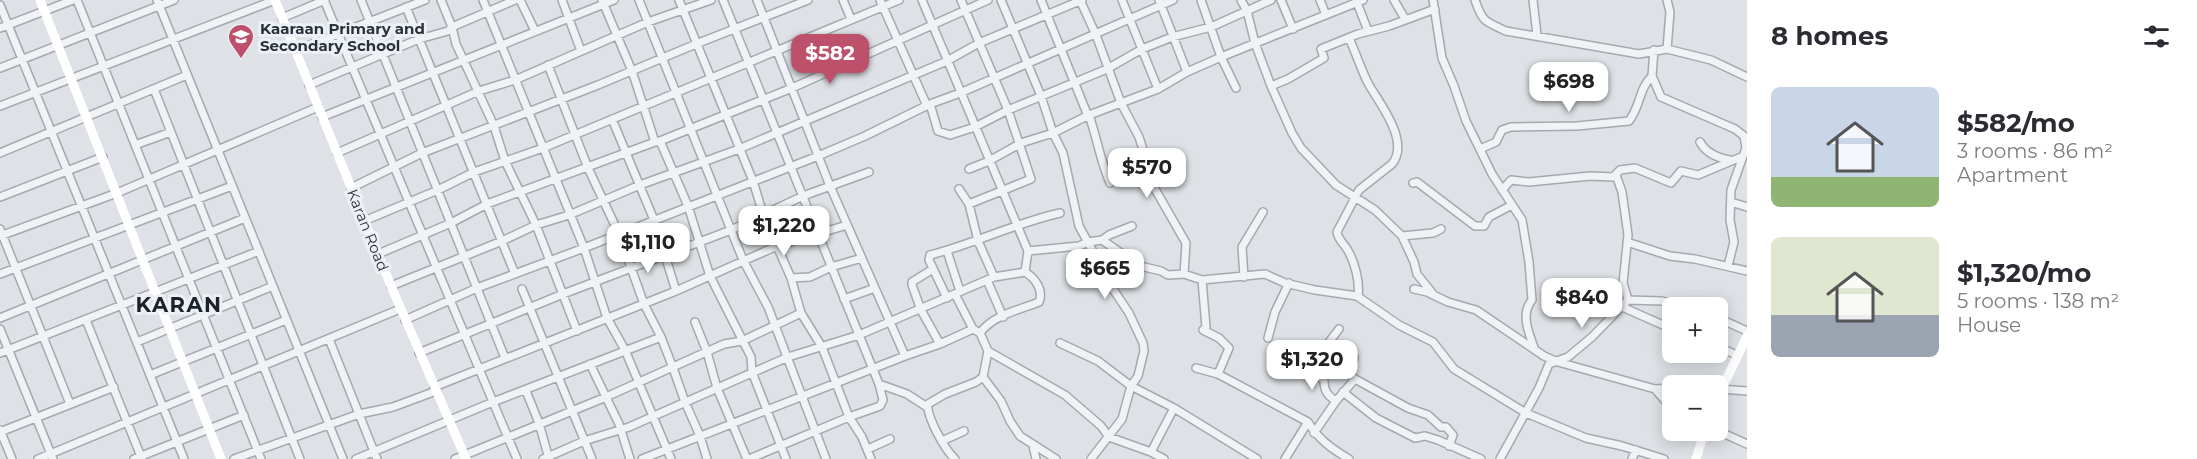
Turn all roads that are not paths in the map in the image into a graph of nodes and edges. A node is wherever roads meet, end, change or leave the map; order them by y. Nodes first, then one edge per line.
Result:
1 (40, 0) edge
2 (75, 0) edge
3 (174, 0) edge
4 (275, 0) edge
5 (324, 0) edge
6 (361, 0) edge
7 (400, 0) edge
8 (425, 0) edge
9 (441, 0) edge
10 (483, 0) edge
11 (515, 0) edge
12 (520, 0) edge
13 (562, 0) edge
14 (614, 0) edge
15 (639, 0) edge
16 (679, 0) edge
17 (711, 0) edge
18 (723, 0) edge
19 (757, 0) edge
20 (808, 0) edge
21 (843, 0) edge
22 (899, 0) edge
23 (922, 0) edge
24 (961, 0) edge
25 (988, 0) edge
26 (1001, 0) edge
27 (1041, 0) edge
28 (1081, 0) edge
29 (1122, 0) edge
30 (1173, 0) edge
31 (1201, 0) edge
32 (1241, 0) edge
33 (1271, 0) edge
34 (1281, 0) edge
35 (1320, 0) edge
36 (1394, 0) edge
37 (1432, 0) edge
38 (1475, 0) edge
39 (1533, 0) edge
40 (1667, 0) edge
41 (1359, 1) edge
42 (603, 2) edge
43 (799, 2) edge
44 (158, 3) edge
45 (882, 3) edge
46 (1160, 3) edge
47 (0, 5) edge
48 (405, 8) junction
49 (965, 9) junction
50 (1435, 9) junction
51 (682, 10) junction
52 (45, 11) junction
53 (487, 11) junction
54 (1247, 11) junction
55 (1047, 15) junction
56 (1326, 15) junction
57 (282, 18) junction
58 (569, 18) junction
59 (764, 18) junction
60 (851, 19) junction
61 (1130, 19) junction
62 (1405, 20) junction
63 (370, 22) junction
64 (648, 22) junction
65 (9, 25) junction
66 (933, 25) junction
67 (452, 27) junction
68 (1211, 27) junction
69 (0, 28) edge
70 (735, 29) junction
71 (1014, 29) junction
72 (1293, 29) junction
73 (536, 31) junction
74 (1368, 31) junction
75 (90, 33) junction
76 (338, 35) junction
77 (1096, 35) junction
78 (1537, 35) junction
79 (617, 37) junction
80 (1172, 37) junction
81 (1349, 38) junction
82 (173, 39) junction
83 (419, 39) junction
84 (898, 39) junction
85 (979, 43) junction
86 (1255, 43) junction
87 (696, 44) junction
88 (58, 45) junction
89 (502, 45) junction
90 (1062, 48) junction
91 (1142, 49) junction
92 (1667, 49) junction
93 (1654, 50) junction
94 (296, 51) junction
95 (581, 51) junction
96 (777, 52) junction
97 (382, 54) junction
98 (1221, 57) junction
99 (22, 59) junction
100 (663, 59) junction
101 (464, 60) junction
102 (947, 61) junction
103 (1028, 63) junction
104 (749, 64) junction
105 (549, 65) junction
106 (104, 66) junction
107 (352, 67) junction
108 (0, 68) edge
109 (1107, 69) junction
110 (632, 71) junction
111 (433, 72) junction
112 (1187, 72) junction
113 (913, 74) junction
114 (188, 75) junction
115 (1652, 75) junction
116 (993, 77) junction
117 (1747, 77) edge
118 (71, 78) junction
119 (515, 80) junction
120 (710, 80) junction
121 (1076, 83) junction
122 (309, 85) junction
123 (1271, 86) junction
124 (396, 88) junction
125 (792, 88) junction
126 (1236, 88) dead end
127 (154, 89) junction
128 (1158, 89) junction
129 (479, 91) junction
130 (36, 92) junction
131 (960, 93) junction
132 (676, 94) junction
133 (1041, 96) junction
134 (763, 98) junction
135 (561, 99) junction
136 (366, 100) junction
137 (119, 103) junction
138 (1120, 103) junction
139 (929, 105) junction
140 (0, 106) edge
141 (318, 107) junction
142 (447, 107) junction
143 (643, 107) junction
144 (1008, 111) junction
145 (528, 112) junction
146 (725, 114) junction
147 (1088, 115) junction
148 (87, 117) junction
149 (322, 117) junction
150 (612, 119) junction
151 (409, 120) junction
152 (804, 121) junction
153 (494, 126) junction
154 (975, 128) junction
155 (691, 129) junction
156 (51, 131) junction
157 (171, 132) junction
158 (379, 133) junction
159 (777, 133) junction
160 (1053, 133) junction
161 (576, 134) junction
162 (460, 139) junction
163 (658, 141) junction
164 (1700, 142) dead end
165 (1021, 144) junction
166 (135, 145) junction
167 (1746, 147) edge
168 (543, 148) junction
169 (739, 149) junction
170 (1480, 149) junction
171 (218, 150) junction
172 (0, 153) edge
173 (337, 153) junction
174 (422, 153) junction
175 (625, 154) junction
176 (818, 156) junction
177 (1741, 157) junction
178 (103, 158) junction
179 (1733, 160) junction
180 (505, 161) junction
181 (703, 161) junction
182 (989, 161) junction
183 (184, 164) junction
184 (790, 166) junction
185 (393, 167) junction
186 (588, 168) junction
187 (969, 168) dead end
188 (67, 171) junction
189 (474, 172) junction
190 (868, 172) dead end
191 (674, 173) junction
192 (1616, 175) junction
193 (149, 179) junction
194 (556, 180) junction
195 (753, 181) junction
196 (1110, 183) dead end
197 (1413, 183) dead end
198 (640, 185) junction
199 (232, 186) junction
200 (830, 186) junction
201 (351, 188) junction
202 (959, 189) dead end
203 (438, 190) junction
204 (1502, 190) junction
205 (520, 191) junction
206 (1002, 191) junction
207 (117, 193) junction
208 (717, 195) junction
209 (802, 196) junction
210 (0, 197) edge
211 (1354, 198) junction
212 (197, 199) junction
213 (604, 199) junction
214 (409, 201) junction
215 (1731, 202) junction
216 (487, 204) junction
217 (969, 204) junction
218 (81, 206) junction
219 (688, 206) junction
220 (1512, 206) junction
221 (1747, 207) edge
222 (162, 212) junction
223 (1263, 212) dead end
224 (1060, 213) dead end
225 (764, 214) junction
226 (569, 215) junction
227 (245, 218) junction
228 (654, 220) junction
229 (364, 221) junction
230 (451, 223) junction
231 (129, 225) junction
232 (536, 225) junction
233 (847, 225) junction
234 (1017, 225) junction
235 (1132, 226) dead end
236 (1441, 229) dead end
237 (730, 230) junction
238 (211, 232) junction
239 (1, 233) edge
240 (423, 233) junction
241 (619, 234) junction
242 (819, 235) junction
243 (1401, 236) junction
244 (95, 238) junction
245 (1102, 240) junction
246 (502, 241) junction
247 (978, 241) junction
248 (698, 242) junction
249 (1088, 242) junction
250 (1627, 242) junction
251 (176, 246) junction
252 (777, 246) junction
253 (584, 248) junction
254 (259, 251) junction
255 (947, 251) junction
256 (1028, 251) junction
257 (378, 254) junction
258 (663, 254) junction
259 (464, 256) junction
260 (862, 258) junction
261 (143, 260) junction
262 (743, 260) junction
263 (549, 261) junction
264 (224, 266) junction
265 (1728, 266) junction
266 (437, 267) junction
267 (631, 267) junction
268 (831, 267) junction
269 (16, 268) junction
270 (933, 269) junction
271 (1747, 271) edge
272 (1025, 272) junction
273 (109, 273) junction
274 (0, 274) edge
275 (515, 274) junction
276 (1184, 274) junction
277 (710, 276) junction
278 (1244, 277) junction
279 (791, 278) junction
280 (189, 279) junction
281 (991, 279) junction
282 (1202, 280) junction
283 (594, 282) junction
284 (1289, 283) junction
285 (273, 286) junction
286 (391, 286) junction
287 (477, 288) junction
288 (875, 288) junction
289 (522, 289) dead end
290 (1414, 289) dead end
291 (676, 291) junction
292 (156, 293) junction
293 (563, 294) junction
294 (954, 294) junction
295 (1434, 296) junction
296 (1358, 297) junction
297 (844, 299) junction
298 (238, 300) junction
299 (1628, 300) junction
300 (450, 301) junction
301 (1662, 301) edge
302 (644, 303) junction
303 (30, 305) junction
304 (122, 306) junction
305 (1620, 306) junction
306 (400, 309) junction
307 (530, 309) junction
308 (921, 310) junction
309 (801, 313) junction
310 (203, 314) junction
311 (1003, 317) junction
312 (0, 318) edge
313 (607, 318) junction
314 (86, 320) junction
315 (286, 320) junction
316 (405, 320) junction
317 (695, 322) dead end
318 (890, 322) junction
319 (1728, 322) edge
320 (491, 324) junction
321 (1662, 325) edge
322 (775, 326) junction
323 (170, 328) junction
324 (0, 329) edge
325 (1340, 329) dead end
326 (577, 331) junction
327 (976, 331) junction
328 (1747, 331) edge
329 (251, 334) junction
330 (859, 335) junction
331 (43, 336) junction
332 (465, 336) junction
333 (1747, 336) edge
334 (661, 337) junction
335 (1268, 338) dead end
336 (329, 339) junction
337 (742, 341) junction
338 (137, 342) junction
339 (544, 343) junction
340 (1060, 343) dead end
341 (940, 344) junction
342 (822, 347) junction
343 (217, 348) junction
344 (8, 350) junction
345 (625, 350) junction
346 (1535, 350) junction
347 (299, 351) junction
348 (988, 351) junction
349 (1297, 351) dead end
350 (1728, 351) edge
351 (707, 352) junction
352 (0, 353) edge
353 (419, 353) junction
354 (1737, 355) junction
355 (905, 356) junction
356 (788, 357) junction
357 (505, 358) junction
358 (1354, 358) dead end
359 (183, 362) junction
360 (1558, 362) junction
361 (590, 364) junction
362 (264, 366) junction
363 (1310, 367) junction
364 (674, 368) junction
365 (1196, 368) dead end
366 (479, 369) junction
367 (873, 370) junction
368 (752, 372) junction
369 (1218, 374) junction
370 (150, 375) junction
371 (1727, 375) edge
372 (558, 376) junction
373 (982, 376) junction
374 (1355, 379) junction
375 (230, 380) junction
376 (639, 383) junction
377 (836, 384) junction
378 (879, 384) junction
379 (1131, 386) junction
380 (114, 387) junction
381 (717, 388) junction
382 (435, 389) junction
383 (1655, 389) junction
384 (1662, 389) edge
385 (526, 391) junction
386 (1747, 391) edge
387 (1343, 392) junction
388 (1728, 392) edge
389 (196, 394) junction
390 (802, 397) junction
391 (1662, 397) edge
392 (606, 398) junction
393 (493, 402) junction
394 (685, 402) junction
395 (1335, 402) junction
396 (70, 404) junction
397 (927, 407) junction
398 (163, 408) junction
399 (1174, 408) junction
400 (572, 411) junction
401 (767, 411) junction
402 (1526, 413) junction
403 (359, 414) junction
404 (244, 415) junction
405 (36, 417) junction
406 (653, 417) junction
407 (849, 417) junction
408 (449, 421) junction
409 (129, 422) junction
410 (1308, 422) junction
411 (539, 423) junction
412 (732, 423) junction
413 (328, 424) junction
414 (210, 428) junction
415 (619, 429) junction
416 (814, 430) junction
417 (0, 431) edge
418 (964, 431) dead end
419 (1314, 433) junction
420 (1728, 435) edge
421 (507, 436) junction
422 (700, 436) junction
423 (1109, 437) junction
424 (292, 438) junction
425 (890, 439) dead end
426 (584, 441) junction
427 (942, 441) junction
428 (1702, 441) edge
429 (177, 442) junction
430 (1747, 444) edge
431 (781, 445) junction
432 (1034, 446) junction
433 (1449, 446) junction
434 (868, 449) junction
435 (258, 450) junction
436 (668, 450) junction
437 (1636, 450) junction
438 (1151, 452) junction
439 (376, 455) edge
440 (52, 456) edge
441 (139, 458) edge
442 (461, 458) edge
443 (546, 458) edge
444 (12, 459) edge
445 (38, 459) edge
446 (184, 459) edge
447 (221, 459) edge
448 (234, 459) edge
449 (261, 459) edge
450 (300, 459) edge
451 (343, 459) edge
452 (356, 459) edge
453 (517, 459) edge
454 (592, 459) edge
455 (630, 459) edge
456 (642, 459) edge
457 (671, 459) edge
458 (707, 459) edge
459 (748, 459) edge
460 (786, 459) edge
461 (826, 459) edge
462 (871, 459) edge
463 (955, 459) edge
464 (1036, 459) edge
465 (1056, 459) edge
466 (1091, 459) edge
467 (1164, 459) edge
468 (1257, 459) edge
469 (1285, 459) edge
470 (1349, 459) edge
471 (1481, 459) edge
472 (1500, 459) edge
473 (1632, 459) edge
474 (1664, 459) edge
475 (1696, 459) edge

1 - 52 street
2 - 52 street
2 - 75 street
3 - 44 street
4 - 57 street, Karan Road
4 - 82 street
5 - 57 street
5 - 76 street
6 - 63 street
7 - 48 street
8 - 48 street
9 - 67 street
10 - 53 street
11 - 53 street
12 - 73 street
13 - 58 street
14 - 42 street
15 - 64 street
16 - 51 street
17 - 51 street
18 - 70 street
19 - 59 street
20 - 43 street
21 - 60 street
22 - 45 street
23 - 66 street
24 - 49 street
25 - 49 street
26 - 71 street
27 - 55 street
28 - 55 street
28 - 77 street
29 - 61 street
30 - 46 street
31 - 68 street
32 - 54 street
33 - 54 street
34 - 72 street
35 - 56 street
36 - 62 street
37 - 50 street
38 - 78 street
39 - 78 street
40 - 92 street
41 - 56 street
41 - 74 street
42 - 58 street
42 - 79 street
43 - 59 street
44 - 75 street
44 - 82 street
45 - 60 street
45 - 84 street
46 - 61 street
46 - 80 street
47 - 65 street
48 - 63 street
48 - 83 street
49 - 66 street
49 - 85 street
50 - 62 street
50 - 170 street
51 - 64 street
51 - 87 street
52 - 65 street
52 - 88 street
53 - 67 street
53 - 89 street
54 - 68 street
54 - 86 street
55 - 71 street
55 - 90 street
56 - 72 street
57 - 94 street, Karan Road
58 - 73 street
58 - 95 street
59 - 70 street
59 - 96 street
60 - 96 street
61 - 77 street
61 - 91 street
62 - 74 street
63 - 76 street
63 - 97 street
64 - 79 street
64 - 100 street
65 - 69 street
65 - 99 street
66 - 84 street
66 - 102 street
67 - 83 street
67 - 101 street
68 - 80 street
68 - 98 street
70 - 87 street
70 - 104 street
71 - 85 street
71 - 103 street
72 - 86 street
73 - 89 street
74 - 81 street
75 - 88 street
75 - 106 street
76 - 94 street
76 - 107 street
77 - 90 street
77 - 109 street
78 - 93 street
79 - 95 street
79 - 110 street
80 - 91 street
80 - 112 street
81 - 123 street
81 - 211 street
82 - 106 street
82 - 114 street
83 - 97 street
83 - 111 street
84 - 113 street
84 - 125 street
85 - 102 street
85 - 116 street
86 - 98 street
86 - 123 street
87 - 100 street
87 - 120 street
88 - 99 street
88 - 118 street
89 - 101 street
89 - 119 street
90 - 103 street
90 - 121 street
91 - 109 street
91 - 128 street
92 - 93 street
92 - 117 street
93 - 115 street
94 - 122 street, Karan Road
95 - 105 street
96 - 104 street
96 - 125 street
97 - 107 street
97 - 124 street
98 - 112 street
98 - 126 street
99 - 108 street
99 - 130 street
100 - 110 street
100 - 132 street
101 - 111 street
101 - 129 street
102 - 113 street
102 - 131 street
103 - 116 street
103 - 133 street
104 - 120 street
104 - 134 street
105 - 119 street
105 - 135 street
106 - 118 street
106 - 137 street
107 - 122 street
107 - 136 street
109 - 121 street
109 - 138 street
110 - 135 street
110 - 143 street
111 - 124 street
111 - 142 street
112 - 128 street
113 - 139 street
113 - 152 street
114 - 127 street
114 - 171 street
115 - 167 street
115 - 170 street
116 - 131 street
116 - 144 street
118 - 130 street
118 - 148 street
119 - 129 street
119 - 145 street
120 - 132 street
120 - 146 street
121 - 133 street
121 - 147 street
122 - 141 street, Karan Road
123 - 211 street
124 - 136 street
124 - 151 street
125 - 134 street
125 - 152 street
127 - 137 street
127 - 157 street
128 - 138 street
129 - 142 street
129 - 153 street
130 - 140 street
130 - 156 street
131 - 139 street
131 - 154 street
132 - 143 street
132 - 155 street
133 - 144 street
133 - 160 street
134 - 146 street
134 - 159 street
135 - 145 street
135 - 161 street
136 - 149 street
136 - 158 street
137 - 148 street
137 - 166 street
138 - 147 street
138 - 276 street
139 - 154 street
139 - 176 street
141 - 149 street, Karan Road
141 - 171 street
142 - 151 street
142 - 162 street
143 - 150 street
143 - 163 street
144 - 154 street
144 - 165 street
145 - 153 street
145 - 168 street
146 - 155 street
146 - 169 street
147 - 160 street
147 - 196 street
148 - 156 street
148 - 178 street
149 - 173 street, Karan Road
150 - 161 street
150 - 175 street
151 - 158 street
151 - 174 street
152 - 159 street
152 - 176 street
153 - 162 street
153 - 180 street
154 - 182 street
155 - 163 street
155 - 181 street
156 - 172 street
156 - 188 street
157 - 166 street
157 - 183 street
158 - 173 street
158 - 185 street
159 - 169 street
159 - 184 street
160 - 165 street
160 - 249 street
161 - 168 street
161 - 186 street
162 - 174 street
162 - 189 street
163 - 175 street
163 - 191 street
164 - 179 street
165 - 182 street
165 - 206 street
166 - 193 street
167 - 177 street
168 - 180 street
168 - 194 street
169 - 181 street
169 - 195 street
170 - 204 street
171 - 183 street
171 - 199 street
173 - 201 street, Karan Road
174 - 185 street
174 - 203 street
175 - 186 street
175 - 198 street
176 - 184 street
176 - 200 street
177 - 179 street
177 - 215 street
178 - 188 street
178 - 207 street
179 - 192 street
180 - 189 street
180 - 205 street
181 - 191 street
181 - 208 street
182 - 187 street
182 - 206 street
183 - 193 street
183 - 212 street
184 - 195 street
184 - 209 street
185 - 201 street
185 - 214 street
186 - 194 street
186 - 213 street
188 - 210 street
188 - 218 street
189 - 203 street
189 - 216 street
190 - 200 street
191 - 198 street
191 - 219 street
192 - 204 street
192 - 250 street
193 - 207 street
193 - 222 street
194 - 205 street
194 - 226 street
195 - 208 street
195 - 225 street
197 - 220 street
198 - 213 street
198 - 228 street
199 - 212 street
199 - 227 street
200 - 209 street
200 - 233 street
201 - 229 street, Karan Road
202 - 217 street
203 - 214 street
203 - 230 street
204 - 220 street
205 - 216 street
205 - 232 street
206 - 217 street
206 - 234 street
207 - 218 street
207 - 231 street
208 - 219 street
208 - 237 street
209 - 225 street
209 - 242 street
211 - 243 street
211 - 296 street
212 - 222 street
212 - 238 street
213 - 226 street
213 - 241 street
214 - 229 street
214 - 240 street
215 - 221 street
215 - 265 street
216 - 230 street
216 - 246 street
217 - 247 street
218 - 239 street
218 - 244 street
219 - 228 street
219 - 248 street
220 - 346 street
222 - 231 street
222 - 251 street
223 - 278 street
224 - 234 street
225 - 237 street
225 - 252 street
226 - 232 street
226 - 253 street
227 - 238 street
227 - 254 street
228 - 241 street
228 - 258 street
229 - 257 street, Karan Road
230 - 240 street
230 - 259 street
231 - 244 street
231 - 261 street
232 - 246 street
232 - 263 street
233 - 242 street
233 - 260 street
234 - 247 street
234 - 256 street
235 - 245 street
236 - 243 street
237 - 248 street
237 - 262 street
238 - 251 street
238 - 264 street
239 - 269 street
240 - 257 street
240 - 266 street
241 - 253 street
241 - 267 street
242 - 252 street
242 - 268 street
243 - 295 street
244 - 269 street
244 - 273 street
245 - 249 street
245 - 276 street
246 - 259 street
246 - 275 street
247 - 255 street
247 - 281 street
248 - 258 street
248 - 277 street
249 - 256 street
249 - 379 street
250 - 265 street
250 - 299 street
251 - 261 street
251 - 280 street
252 - 262 street
252 - 279 street
253 - 263 street
253 - 283 street
254 - 264 street
254 - 285 street
255 - 270 street
255 - 294 street
256 - 272 street
257 - 286 street, Karan Road
258 - 267 street
258 - 291 street
259 - 266 street
259 - 287 street
260 - 268 street
260 - 288 street
261 - 273 street
261 - 292 street
262 - 277 street
262 - 322 street
263 - 275 street
263 - 293 street
264 - 280 street
264 - 298 street
265 - 271 street
266 - 286 street
266 - 300 street
267 - 283 street
267 - 302 street
268 - 279 street
268 - 297 street
269 - 274 street
269 - 303 street
270 - 294 street
270 - 308 street
272 - 281 street
272 - 311 street
273 - 303 street
273 - 304 street
275 - 287 street
276 - 282 street
277 - 291 street
277 - 337 street
278 - 282 street
278 - 284 street
279 - 309 street
280 - 292 street
280 - 310 street
281 - 294 street
281 - 311 street
282 - 369 street
283 - 293 street
283 - 313 street
284 - 296 street
284 - 335 street
285 - 298 street
285 - 315 street
286 - 306 street, Karan Road
287 - 300 street
287 - 320 street
288 - 297 street
288 - 318 street
289 - 307 street
290 - 295 street
291 - 302 street
292 - 304 street
292 - 323 street
293 - 307 street
293 - 326 street
294 - 308 street
294 - 327 street
295 - 346 street
296 - 402 street
297 - 330 street
298 - 310 street
298 - 329 street
299 - 301 street
299 - 305 street
300 - 316 street
300 - 332 street
302 - 313 street
302 - 334 street
303 - 312 street
303 - 331 street
304 - 314 street
304 - 338 street
305 - 321 street
305 - 360 street
306 - 316 street, Karan Road
306 - 336 street
307 - 320 street
307 - 339 street
308 - 318 street
308 - 341 street
309 - 322 street
309 - 342 street
310 - 323 street
310 - 343 street
311 - 327 street
313 - 326 street
313 - 345 street
314 - 331 street
314 - 380 street
315 - 329 street
315 - 347 street
316 - 353 street, Karan Road
317 - 351 street
318 - 330 street
318 - 355 street
319 - 328 street
320 - 332 street
320 - 357 street
322 - 337 street
322 - 356 street
323 - 338 street
323 - 359 street
324 - 344 street
325 - 363 street
326 - 339 street
327 - 341 street
327 - 348 street
329 - 343 street
329 - 362 street
330 - 342 street
330 - 367 street
331 - 344 street
331 - 396 street
332 - 353 street
332 - 366 street
333 - 354 street
334 - 345 street
334 - 364 street
336 - 347 street
336 - 403 street
337 - 351 street
337 - 368 street
338 - 370 street
339 - 357 street
339 - 372 street
340 - 379 street
341 - 355 street
342 - 356 street
342 - 377 street
343 - 359 street
343 - 375 street
344 - 352 street
344 - 405 street
345 - 361 street
345 - 376 street
346 - 360 street
347 - 362 street
347 - 413 street
348 - 373 street
348 - 423 street
349 - 363 street
350 - 354 street
351 - 364 street
351 - 381 street
353 - 382 street, Karan Road
354 - 371 street
355 - 367 street
356 - 368 street
356 - 390 street
357 - 366 street
358 - 374 street
359 - 370 street
359 - 389 street
360 - 383 street
360 - 402 street
361 - 372 street
361 - 392 street
362 - 375 street
362 - 424 street
363 - 395 street
364 - 376 street
364 - 394 street
365 - 369 street
366 - 382 street
366 - 393 street
367 - 377 street
367 - 378 street
368 - 381 street
368 - 401 street
369 - 410 street
370 - 398 street
372 - 385 street
372 - 400 street
373 - 397 street
373 - 432 street
374 - 387 street
374 - 433 street
375 - 389 street
375 - 404 street
376 - 392 street
376 - 406 street
377 - 390 street
377 - 407 street
378 - 397 street
378 - 407 street
379 - 399 street
379 - 423 street
380 - 396 street
380 - 409 street
381 - 394 street
381 - 412 street
382 - 403 street
382 - 408 street, Karan Road
383 - 384 street
383 - 391 street
385 - 393 street
385 - 411 street
386 - 388 street
387 - 395 street
387 - 433 street
389 - 398 street
389 - 414 street
390 - 401 street
390 - 416 street
392 - 400 street
392 - 415 street
393 - 408 street
393 - 421 street
394 - 406 street
394 - 422 street
395 - 419 street
396 - 405 street
397 - 427 street
398 - 409 street
398 - 429 street
399 - 438 street
399 - 468 street
400 - 411 street
400 - 426 street
401 - 412 street
401 - 431 street
402 - 437 street
402 - 472 street
403 - 413 street
403 - 439 street
404 - 414 street
404 - 435 street
405 - 417 street
405 - 440 street
406 - 415 street
406 - 436 street
407 - 416 street
407 - 434 street
408 - 439 street
408 - 442 street, Karan Road
409 - 440 street
409 - 441 street
410 - 419 street
410 - 469 street
411 - 421 street
411 - 443 street
412 - 422 street
412 - 459 street
413 - 424 street
413 - 451 street
414 - 429 street
414 - 447 street
415 - 426 street
415 - 455 street
416 - 431 street
416 - 461 street
417 - 444 street
418 - 427 street
419 - 470 street
420 - 430 street
421 - 442 street
421 - 453 street
422 - 436 street
422 - 458 street
423 - 438 street
423 - 466 street
424 - 435 street
424 - 450 street
425 - 434 street
426 - 443 street
426 - 454 street
427 - 463 street
428 - 475 street
429 - 441 street
429 - 446 street
431 - 459 street
431 - 460 street
432 - 464 street
432 - 465 street
433 - 471 street
434 - 462 street
435 - 448 street
435 - 449 street
436 - 456 street
436 - 457 street
437 - 473 street
437 - 474 street
438 - 467 street
439 - 452 street
440 - 445 street

